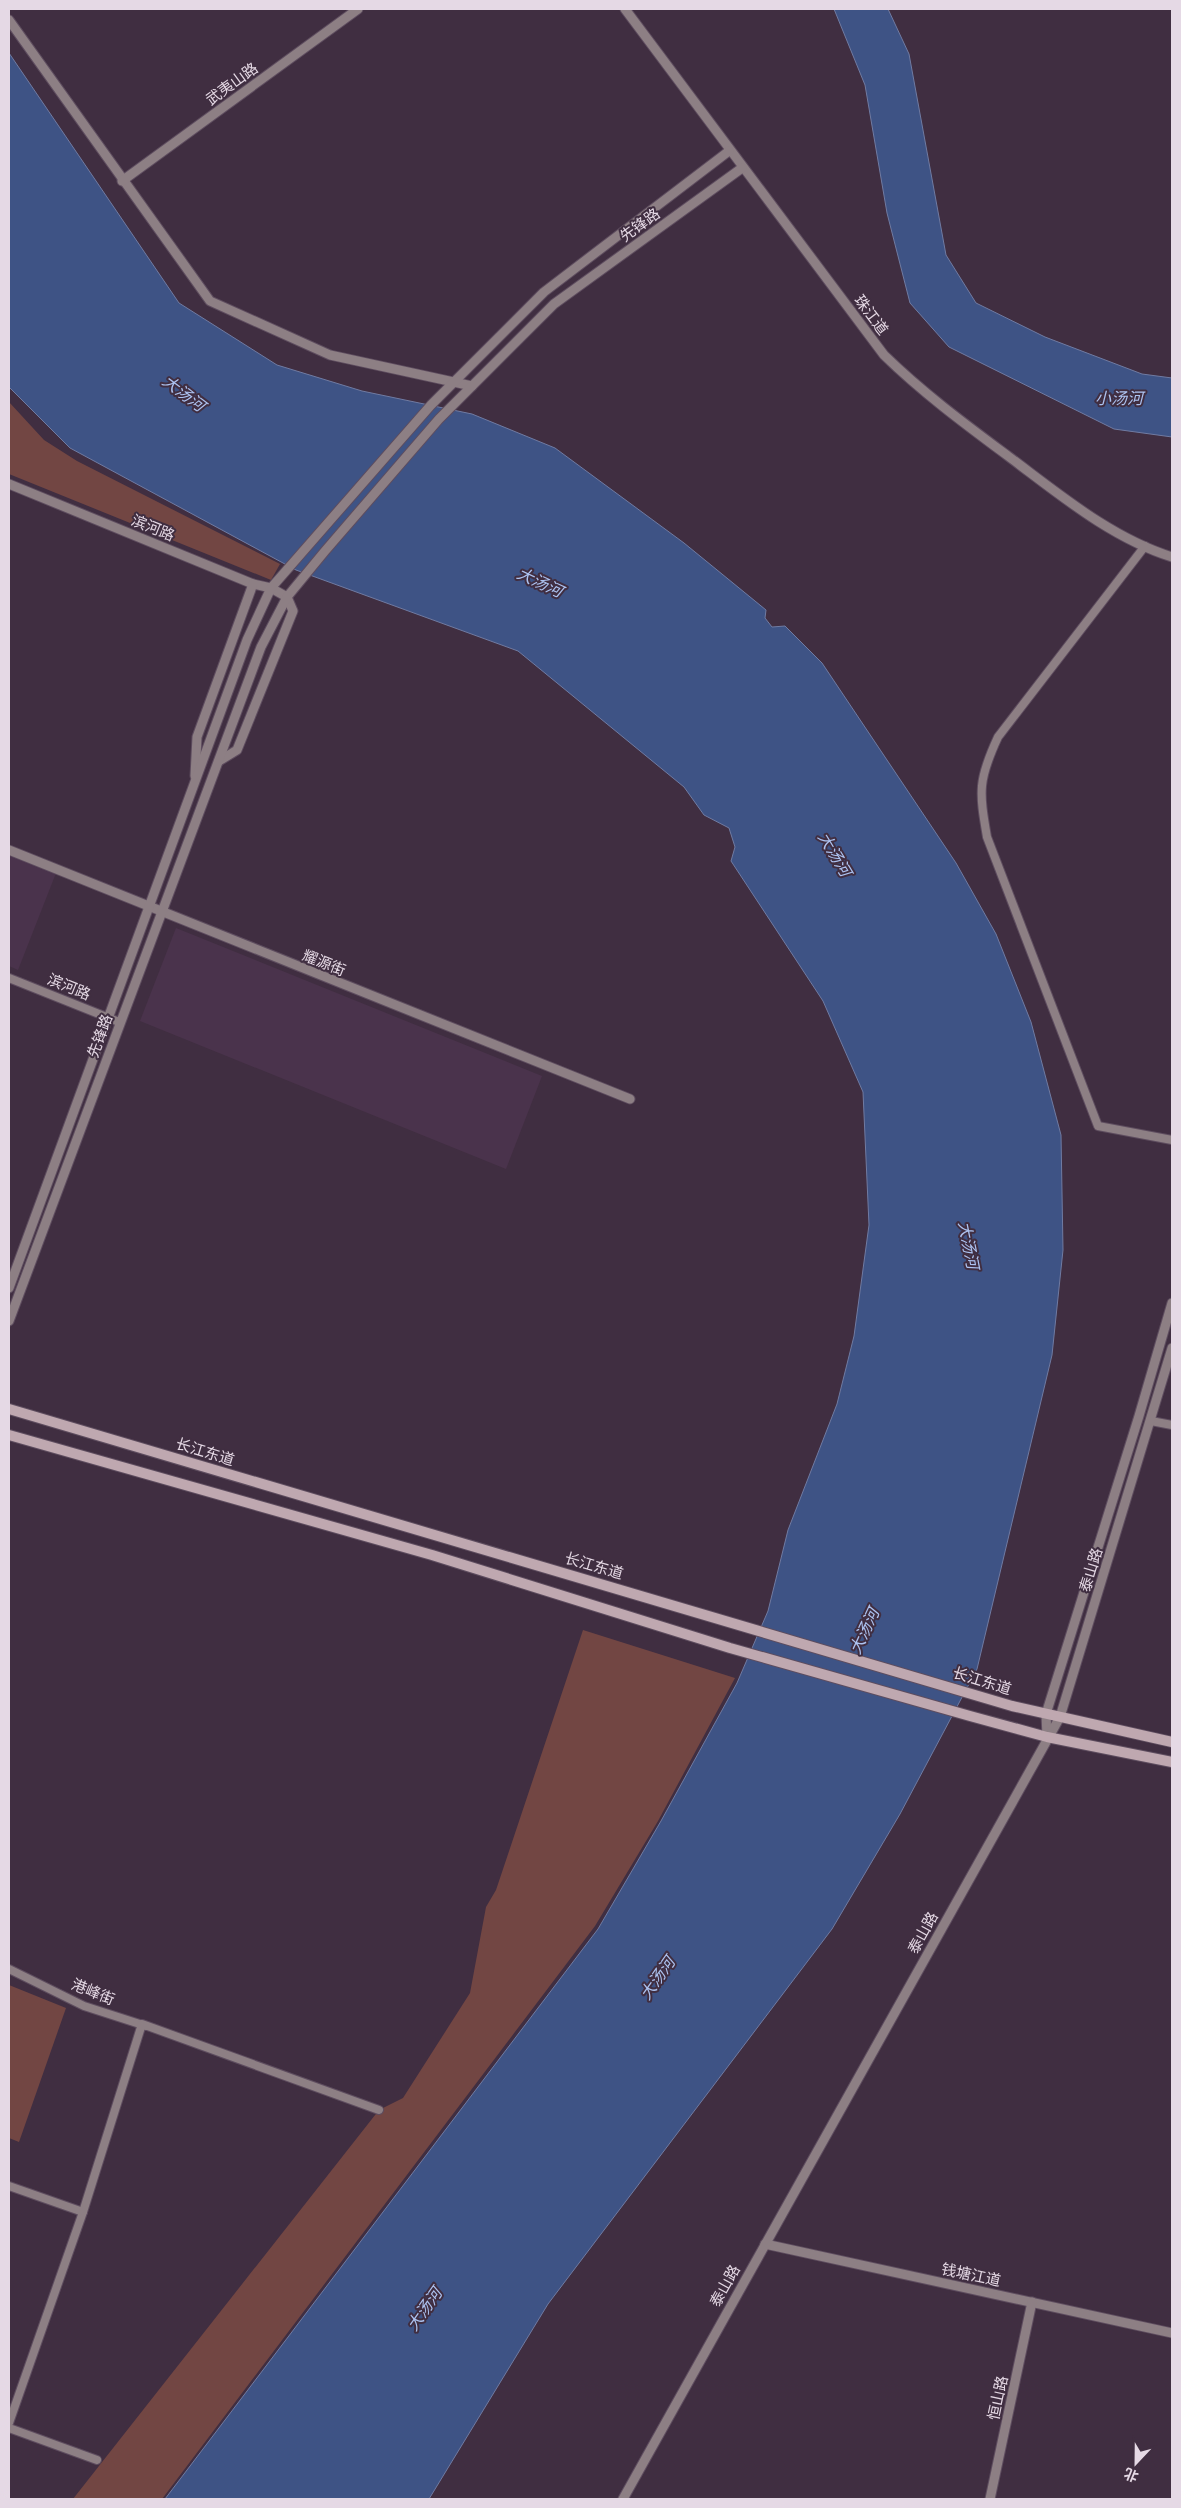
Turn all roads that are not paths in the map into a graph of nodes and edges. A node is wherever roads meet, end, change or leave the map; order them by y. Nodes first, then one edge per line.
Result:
1 (358, 9) edge
2 (625, 9) edge
3 (9, 20) edge
4 (729, 151) junction
5 (742, 168) junction
6 (122, 182) junction
7 (454, 382) junction
8 (472, 386) junction
9 (9, 484) edge
10 (1145, 546) junction
11 (1172, 557) edge
12 (253, 584) junction
13 (271, 588) junction
14 (287, 597) junction
15 (219, 761) junction
16 (194, 786) junction
17 (9, 850) edge
18 (147, 907) junction
19 (160, 912) junction
20 (9, 978) edge
21 (108, 1017) junction
22 (120, 1022) junction
23 (630, 1099) dead end
24 (1172, 1140) edge
25 (9, 1288) edge
26 (1172, 1303) edge
27 (9, 1321) edge
28 (1172, 1348) edge
29 (9, 1409) edge
30 (1151, 1421) junction
31 (1172, 1425) edge
32 (9, 1435) edge
33 (1046, 1714) junction
34 (1060, 1717) junction
35 (1048, 1737) junction
36 (1172, 1742) edge
37 (1172, 1762) edge
38 (9, 1969) edge
39 (142, 2024) junction
40 (379, 2110) dead end
41 (9, 2186) edge
42 (83, 2212) junction
43 (765, 2244) junction
44 (1032, 2302) junction
45 (1172, 2333) edge
46 (9, 2422) edge
47 (9, 2428) edge
48 (98, 2460) dead end
49 (623, 2499) edge
50 (990, 2499) edge

1 - 6 street, 武夷山路
2 - 4 street, 珠江道
3 - 6 street
4 - 5 street, 珠江道
4 - 7 street
5 - 8 street, 先锋路
5 - 10 street, 珠江道
6 - 7 street
7 - 8 street
7 - 13 street
8 - 14 street, 先锋路
9 - 12 street, 滨河路
10 - 11 street, 珠江道
10 - 24 street
12 - 13 street, 滨河路
12 - 16 street
13 - 14 street, 滨河路
13 - 16 street
14 - 15 street, 先锋路
14 - 15 street
15 - 19 street, 先锋路
16 - 18 street
17 - 18 street, 耀源街
18 - 19 street, 耀源街
18 - 21 street
19 - 22 street, 先锋路
19 - 23 street, 耀源街
20 - 21 street, 滨河路
21 - 22 street, 滨河路
21 - 25 street
22 - 27 street, 先锋路
26 - 33 street
28 - 30 street, 泰山路
29 - 33 main road, 长江东道
30 - 31 street
30 - 34 street, 泰山路
32 - 35 main road
33 - 34 main road, 长江东道
33 - 35 street
34 - 35 street, 泰山路
34 - 36 main road, 长江东道
35 - 37 main road
35 - 43 street, 泰山路
38 - 39 street, 港峰街
39 - 40 street, 港峰街
39 - 42 street
41 - 42 street
42 - 46 street
43 - 44 street, 钱塘江道
43 - 49 street, 泰山路
44 - 45 street, 钱塘江道
44 - 50 street, 恒山路
47 - 48 street

